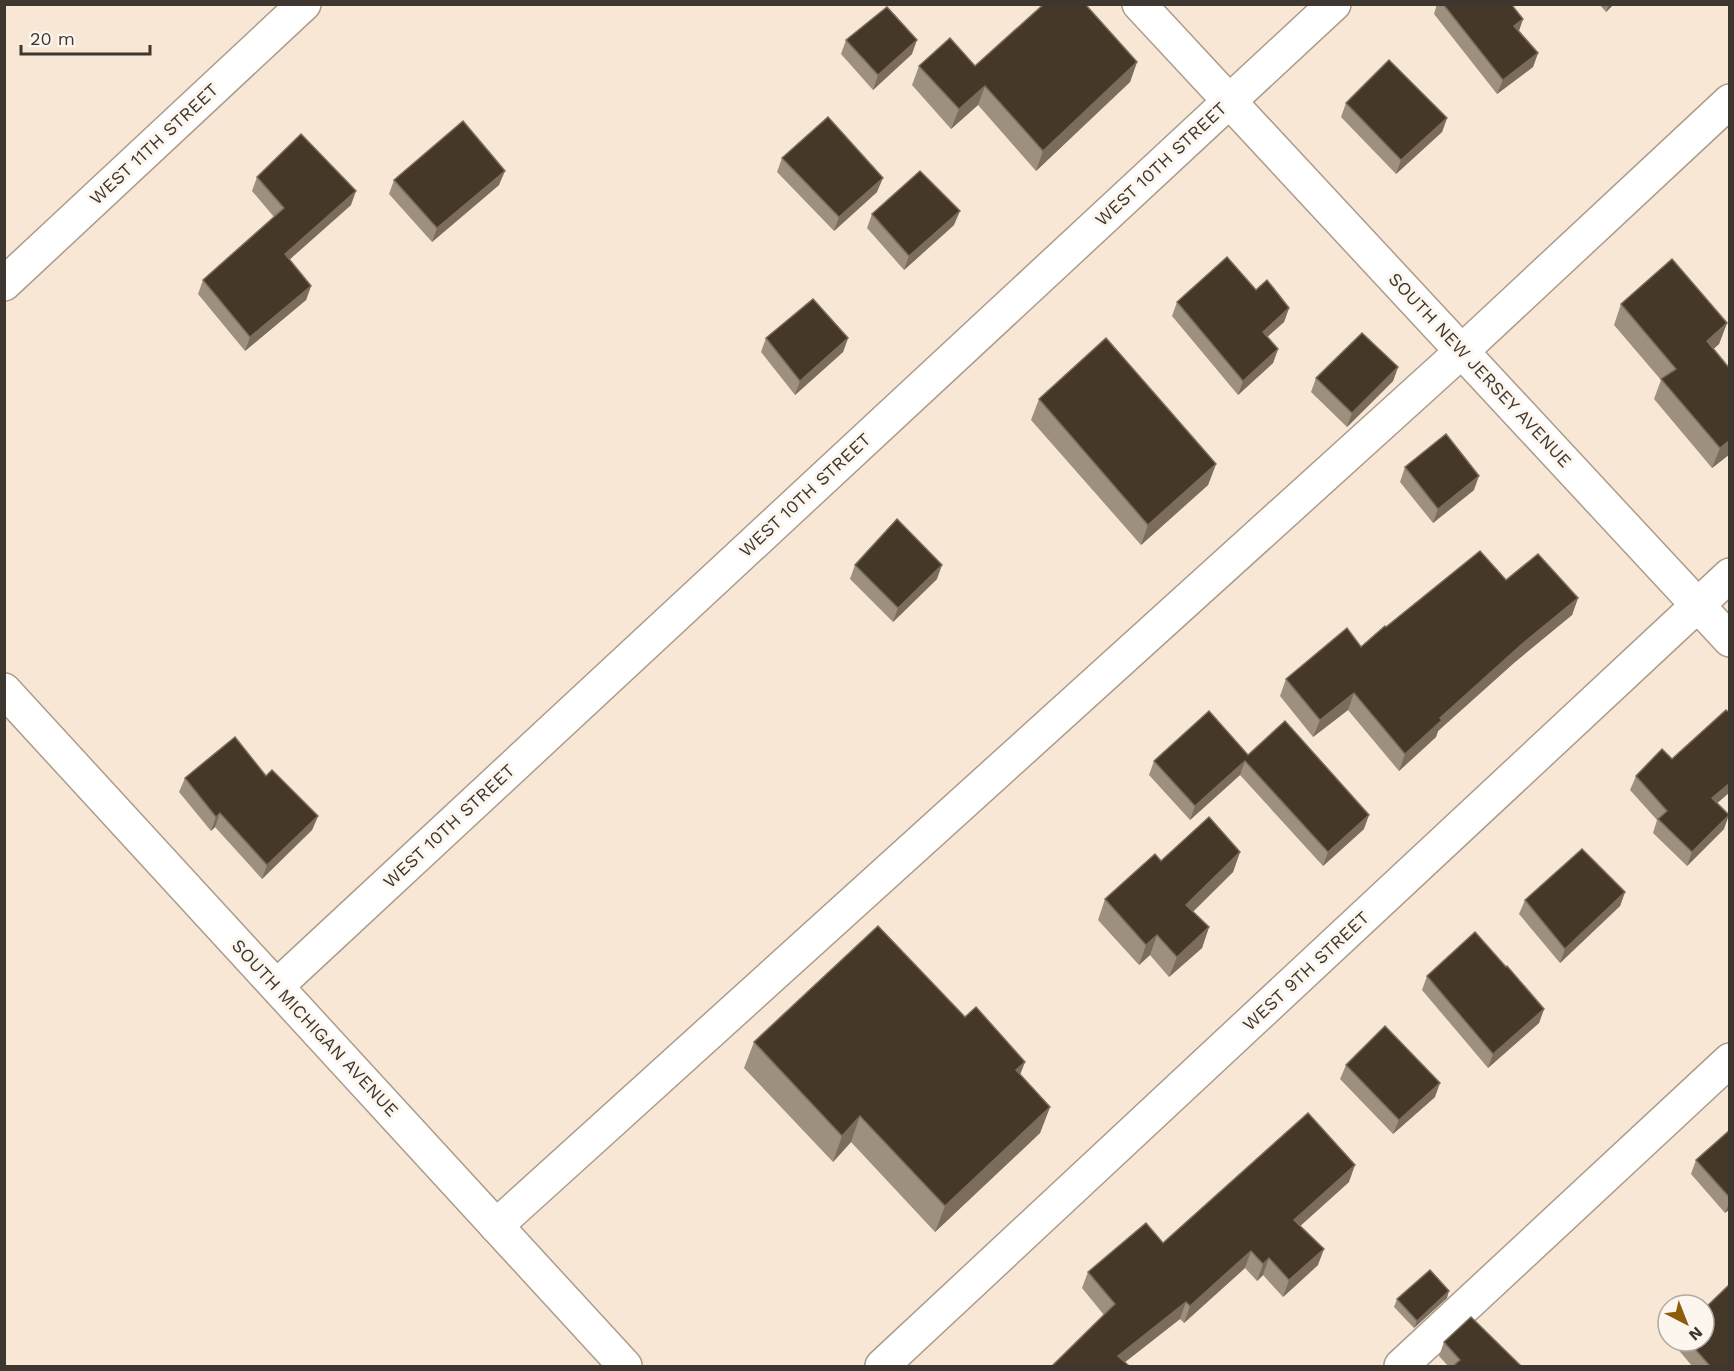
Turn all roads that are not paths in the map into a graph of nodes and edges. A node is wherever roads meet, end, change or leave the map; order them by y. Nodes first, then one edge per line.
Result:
1 (304, 4) edge
2 (1139, 4) edge
3 (1334, 4) edge
4 (1229, 101) junction
5 (1730, 101) edge
6 (4, 284) edge
7 (1462, 351) junction
8 (1730, 575) edge
9 (1698, 604) junction
10 (1730, 639) edge
11 (4, 690) edge
12 (277, 986) junction
13 (1730, 1060) edge
14 (496, 1226) junction
15 (625, 1366) edge
16 (882, 1366) edge
17 (1401, 1366) edge

1 - 6 street, WEST 11TH STREET
2 - 4 street, SOUTH NEW JERSEY AVENUE
3 - 4 street, WEST 10TH STREET
4 - 7 street, SOUTH NEW JERSEY AVENUE
4 - 12 street, WEST 10TH STREET
5 - 7 street
7 - 9 street, SOUTH NEW JERSEY AVENUE
7 - 14 street
8 - 9 street, WEST 9TH STREET
9 - 10 street, SOUTH NEW JERSEY AVENUE
9 - 16 street, WEST 9TH STREET
11 - 12 street, SOUTH MICHIGAN AVENUE
12 - 14 street, SOUTH MICHIGAN AVENUE
13 - 17 street
14 - 15 street, SOUTH MICHIGAN AVENUE

